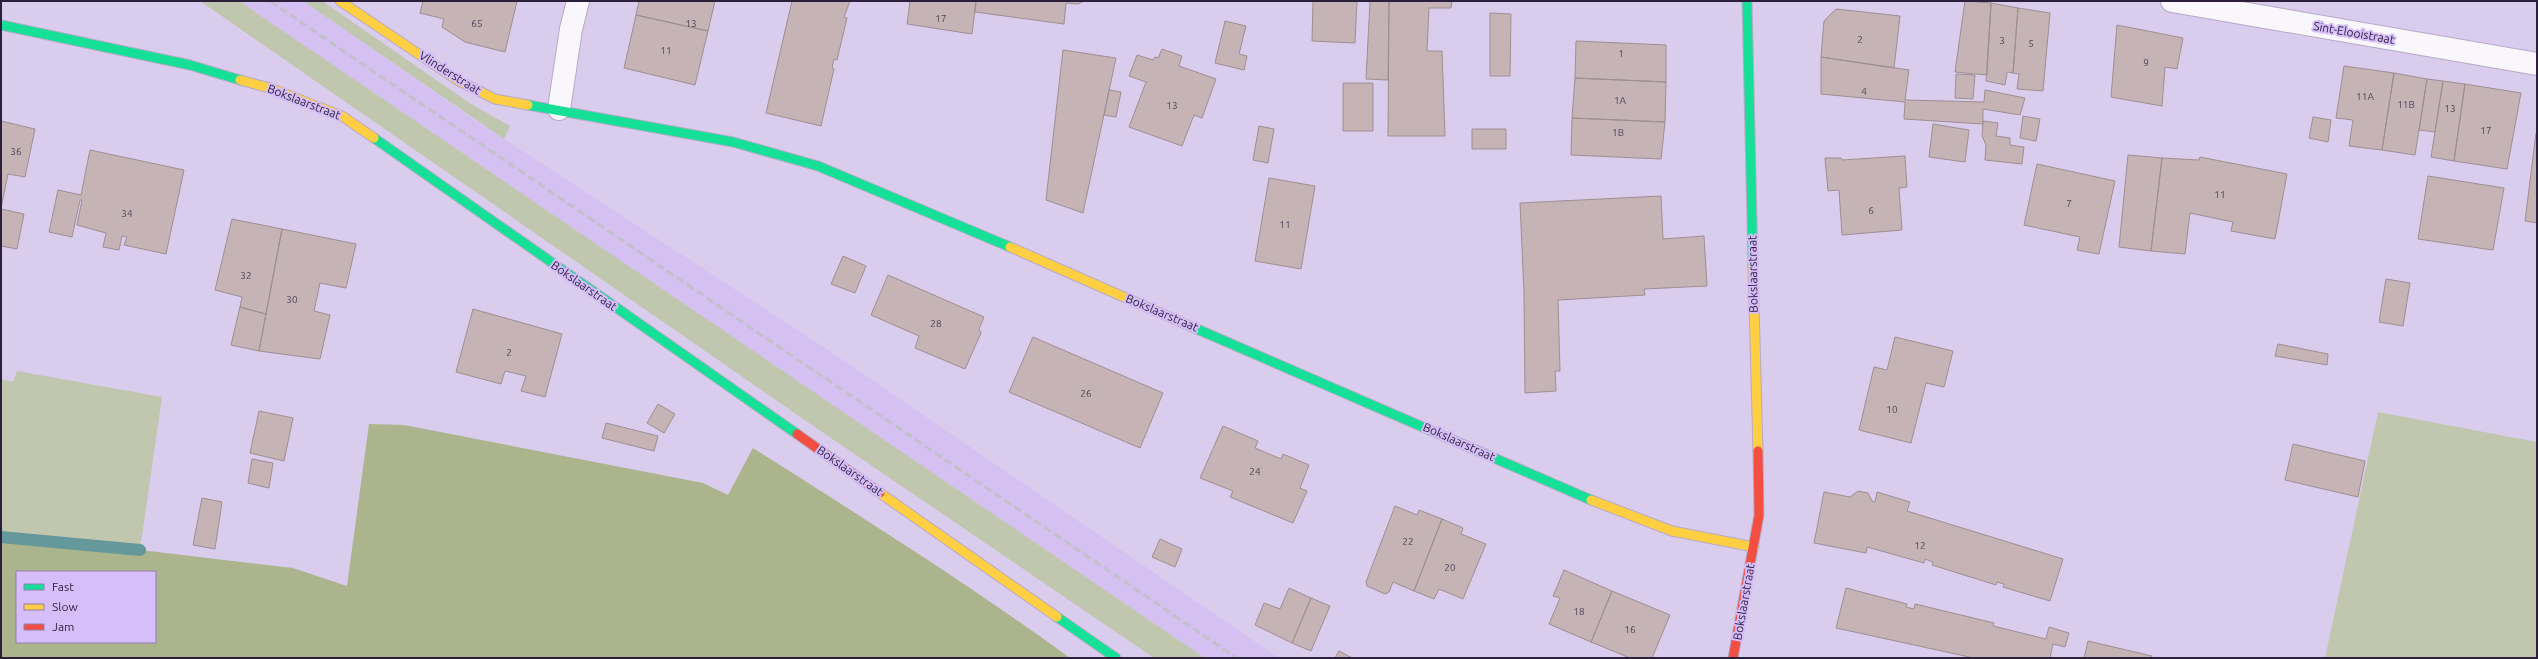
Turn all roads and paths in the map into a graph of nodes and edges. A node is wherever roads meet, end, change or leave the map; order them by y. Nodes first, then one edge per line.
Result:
1 (340, 1) edge
2 (578, 1) edge
3 (1747, 1) edge
4 (2172, 1) edge
5 (1, 24) edge
6 (2537, 64) edge
7 (560, 109) junction
8 (1754, 547) junction
9 (1116, 658) edge
10 (1733, 658) edge

1 - 7 street, Vlinderstraat
2 - 7 street
3 - 8 street, Bokslaarstraat
4 - 6 street, Sint-Elooistraat
5 - 9 street, Bokslaarstraat
7 - 8 street, Bokslaarstraat
8 - 10 street, Bokslaarstraat

